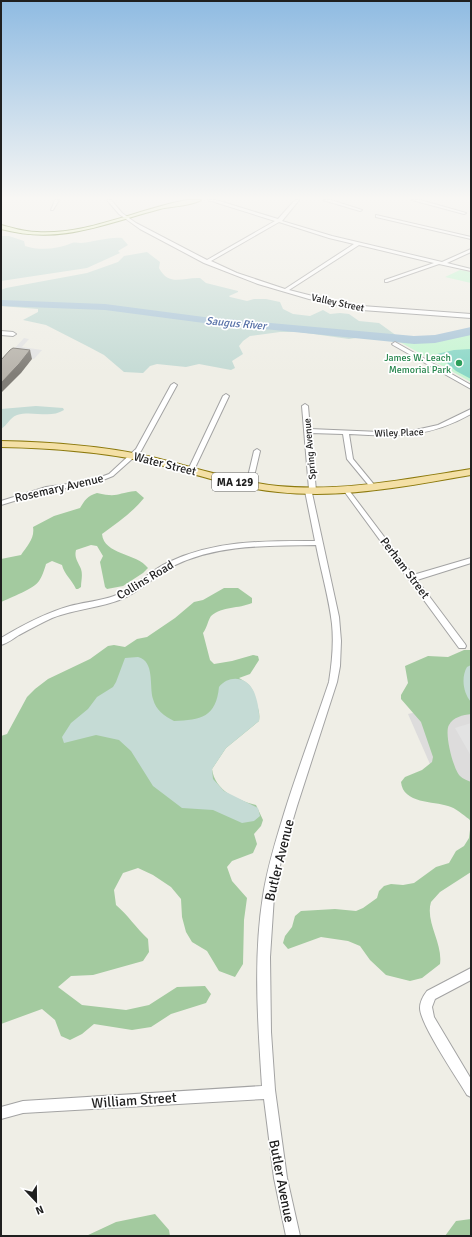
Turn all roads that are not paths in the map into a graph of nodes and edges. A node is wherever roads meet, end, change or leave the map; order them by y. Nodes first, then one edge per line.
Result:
1 (198, 258) edge
2 (214, 258) edge
3 (336, 258) edge
4 (418, 258) edge
5 (453, 258) edge
6 (206, 262) junction
7 (441, 263) junction
8 (471, 270) edge
9 (387, 281) dead end
10 (286, 290) junction
11 (471, 316) edge
12 (1, 333) edge
13 (12, 334) dead end
14 (395, 344) dead end
15 (174, 385) dead end
16 (471, 387) edge
17 (226, 396) dead end
18 (306, 406) dead end
19 (471, 412) edge
20 (308, 431) junction
21 (346, 432) junction
22 (1, 444) edge
23 (257, 451) dead end
24 (134, 456) junction
25 (191, 470) junction
26 (471, 472) edge
27 (249, 485) junction
28 (373, 487) junction
29 (346, 490) junction
30 (311, 491) junction
31 (1, 503) edge
32 (319, 543) junction
33 (471, 560) edge
34 (413, 578) junction
35 (1, 642) edge
36 (462, 646) dead end
37 (471, 974) edge
38 (471, 1091) edge
39 (268, 1092) junction
40 (1, 1114) edge
41 (293, 1236) edge

1 - 6 street, Valley Street
2 - 6 street
3 - 10 street
4 - 7 street
5 - 7 street
6 - 10 street, Valley Street
7 - 8 street
7 - 9 street
10 - 11 street, Valley Street
12 - 13 street
14 - 16 street
15 - 24 street
17 - 25 street
18 - 20 street, Spring Avenue
19 - 21 street, Wiley Place
20 - 21 street, Wiley Place
20 - 30 street, Spring Avenue
21 - 28 street
22 - 24 main road, Water Street / MA 129
23 - 27 street
24 - 25 main road, Water Street / MA 129
24 - 31 street, Rosemary Avenue
25 - 27 main road, Water Street / MA 129
26 - 28 main road, Water Street / MA 129
27 - 30 main road, Water Street / MA 129
28 - 29 main road, Water Street / MA 129
29 - 30 main road, Water Street / MA 129
29 - 34 street, Perham Street
30 - 32 street, Butler Avenue
32 - 35 street, Collins Road
32 - 39 street, Butler Avenue
33 - 34 street
34 - 36 street, Perham Street
37 - 38 street
39 - 40 street, William Street
39 - 41 street, Butler Avenue

